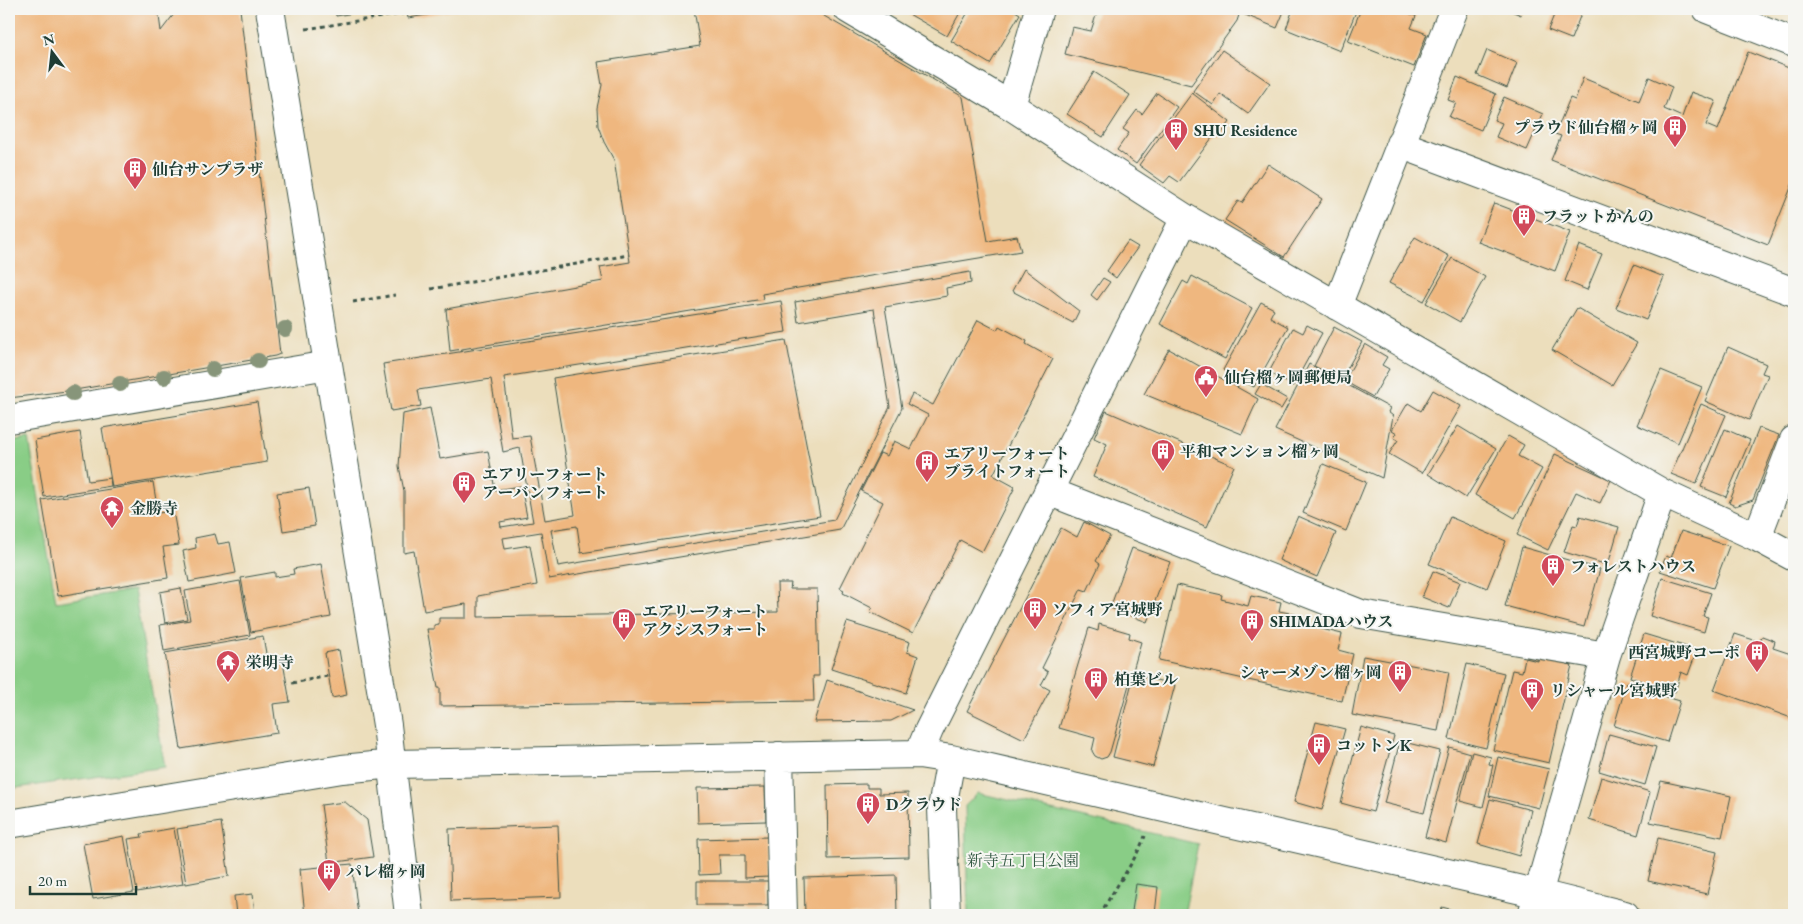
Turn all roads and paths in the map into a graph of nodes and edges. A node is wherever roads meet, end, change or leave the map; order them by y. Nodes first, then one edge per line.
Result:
1 (270, 9) edge
2 (848, 9) edge
3 (1039, 9) edge
4 (1453, 9) edge
5 (1707, 9) edge
6 (407, 13) dead end
7 (306, 29) dead end
8 (1794, 43) edge
9 (1011, 106) junction
10 (1400, 144) junction
11 (1184, 218) junction
12 (629, 255) dead end
13 (431, 289) dead end
14 (1794, 292) edge
15 (396, 295) dead end
16 (353, 302) dead end
17 (1337, 306) junction
18 (328, 365) junction
19 (9, 418) edge
20 (1794, 440) edge
21 (1048, 491) junction
22 (1662, 493) junction
23 (1757, 537) junction
24 (1794, 557) edge
25 (1606, 656) junction
26 (328, 676) dead end
27 (292, 683) dead end
28 (919, 754) junction
29 (778, 756) junction
30 (951, 759) junction
31 (393, 764) junction
32 (9, 824) edge
33 (1147, 832) dead end
34 (1536, 904) edge
35 (409, 915) edge
36 (783, 915) edge
37 (946, 915) edge
38 (1100, 915) edge
39 (1625, 915) edge

1 - 18 street
2 - 9 street
3 - 9 street
4 - 10 street
5 - 8 street
6 - 7 path
9 - 11 street
10 - 14 street
10 - 17 street
11 - 17 street
11 - 21 street
12 - 13 path
15 - 16 path
17 - 22 street
18 - 19 street
18 - 31 street
20 - 23 street
21 - 25 street
21 - 28 street
22 - 23 street
22 - 25 street
23 - 24 street
25 - 34 street
26 - 27 path
28 - 29 street
28 - 30 street
29 - 31 street
29 - 36 street
30 - 34 street
30 - 37 street
31 - 32 street
31 - 35 street
33 - 38 path
34 - 39 street

